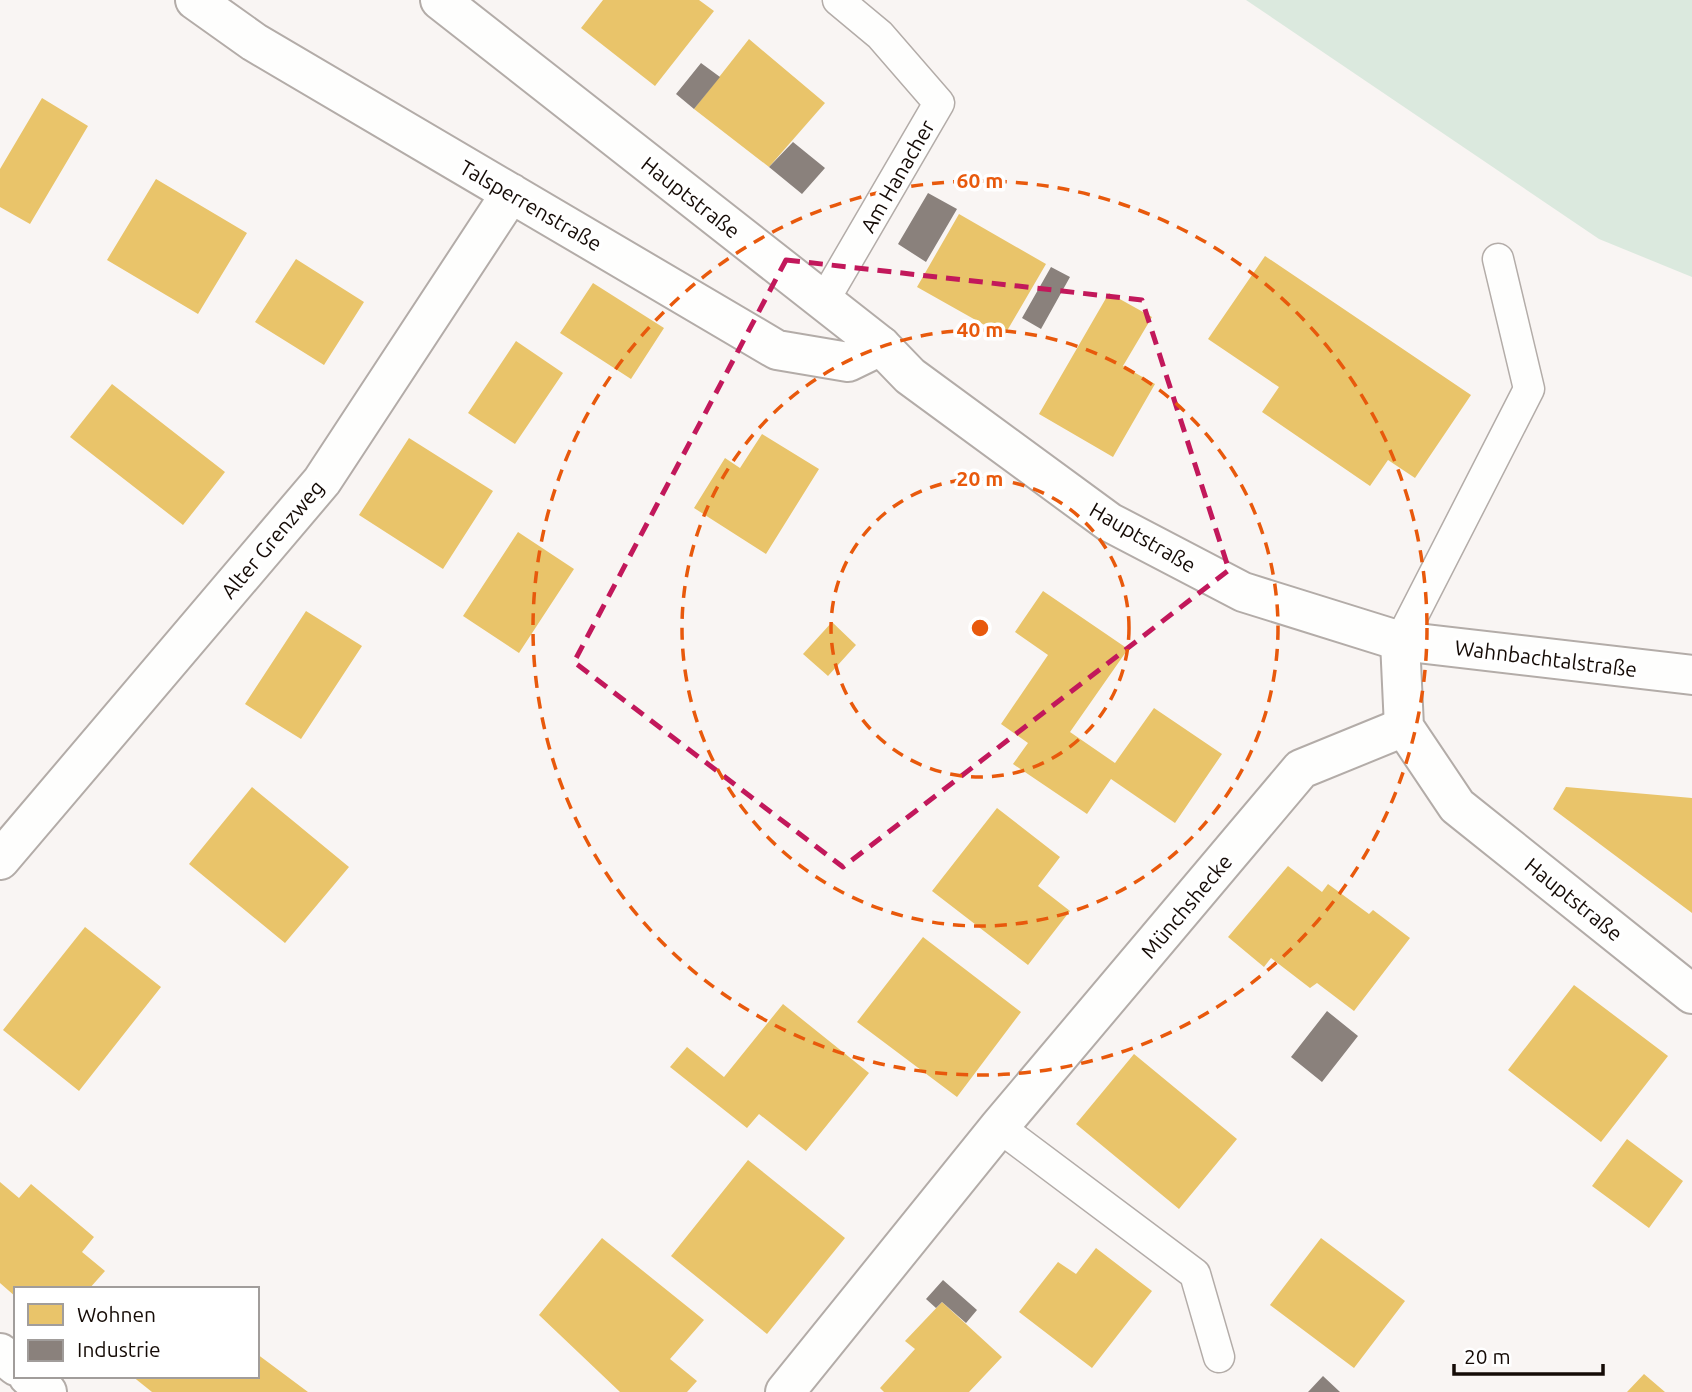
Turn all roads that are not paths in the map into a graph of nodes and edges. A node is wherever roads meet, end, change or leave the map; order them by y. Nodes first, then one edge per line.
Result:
1 (195, 0) edge
2 (440, 0) edge
3 (838, 0) edge
4 (511, 193) junction
5 (1498, 259) dead end
6 (823, 302) junction
7 (881, 346) junction
8 (1400, 642) junction
9 (1692, 675) edge
10 (1404, 727) junction
11 (0, 860) edge
12 (1692, 994) edge
13 (999, 1127) junction
14 (0, 1353) edge
15 (1220, 1357) dead end
16 (14, 1364) edge
17 (30, 1378) edge
18 (47, 1392) edge
19 (785, 1392) edge

1 - 4 street, Talsperrenstraße
2 - 6 street, Hauptstraße
3 - 6 lane, Am Hanacher
4 - 7 street, Talsperrenstraße
4 - 11 street, Alter Grenzweg
5 - 8 lane
6 - 7 street, Hauptstraße
7 - 8 street, Hauptstraße
8 - 9 street, Wahnbachtalstraße
8 - 10 street
10 - 12 street, Hauptstraße
10 - 13 street, Münchshecke
13 - 15 lane
13 - 19 street, Münchshecke
14 - 16 street
17 - 18 street

